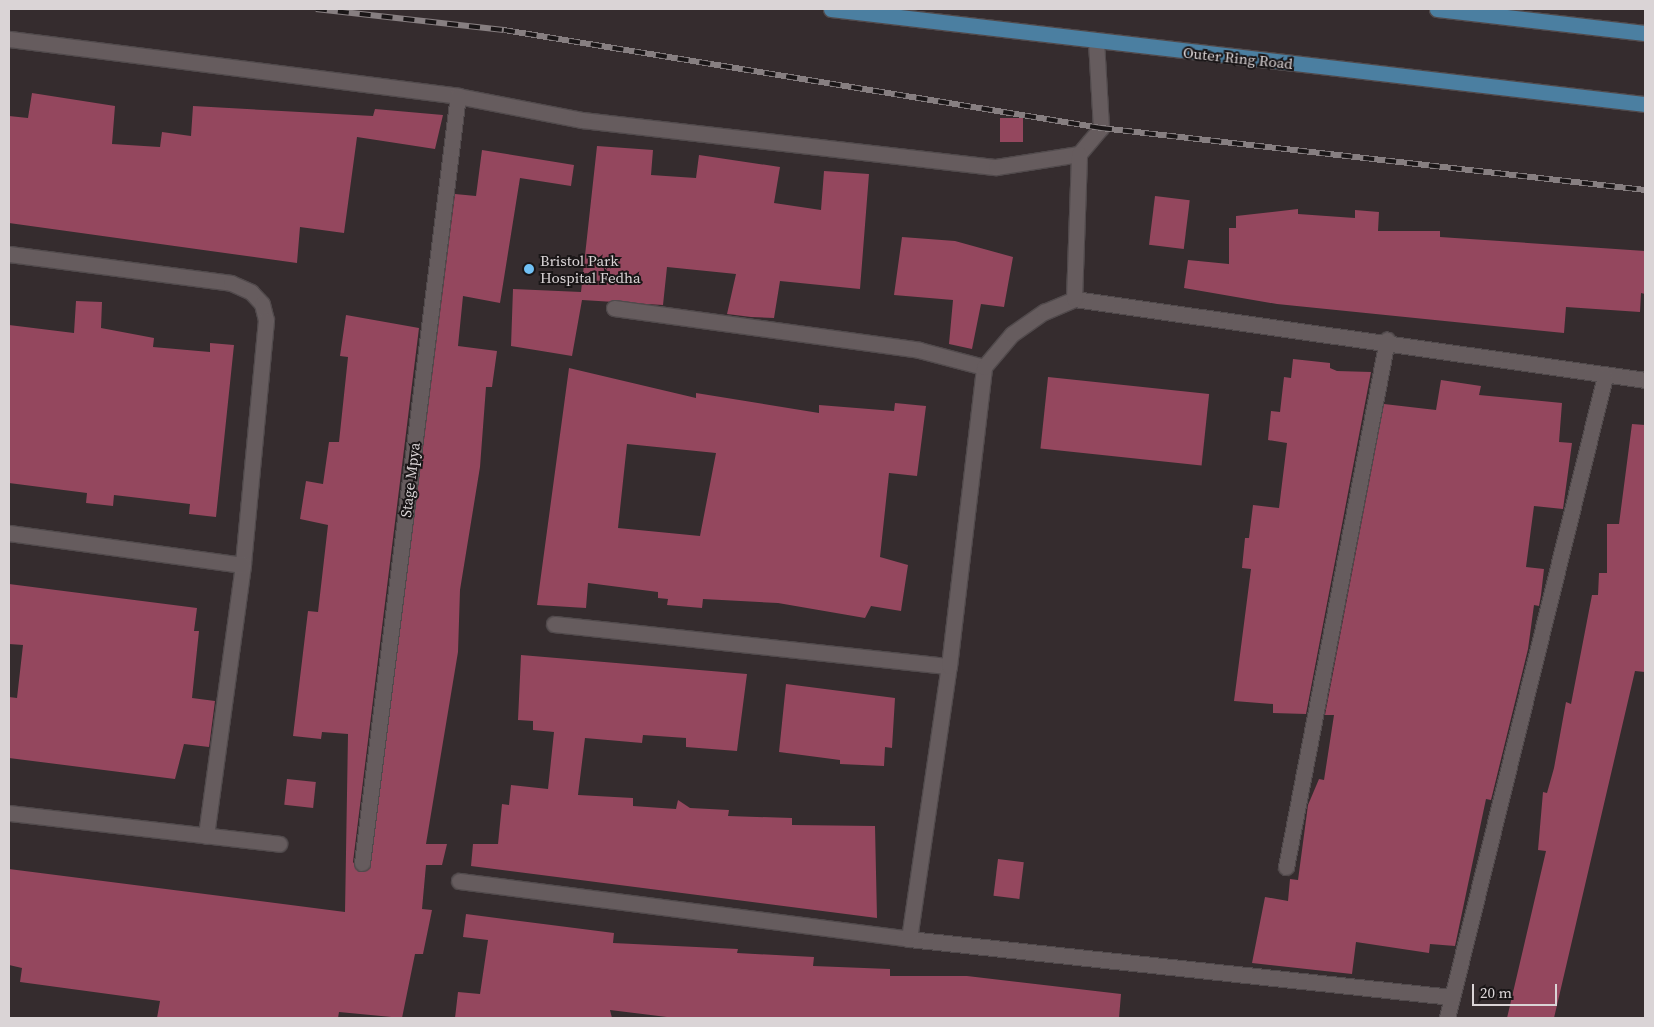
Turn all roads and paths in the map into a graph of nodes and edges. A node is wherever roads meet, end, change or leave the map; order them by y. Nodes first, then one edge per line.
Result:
1 (831, 9) edge
2 (1437, 9) edge
3 (1645, 33) edge
4 (9, 39) edge
5 (1096, 42) junction
6 (458, 96) junction
7 (1645, 104) edge
8 (1079, 154) junction
9 (9, 254) edge
10 (1074, 299) junction
11 (614, 308) dead end
12 (1387, 340) junction
13 (984, 367) junction
14 (1605, 376) junction
15 (1645, 380) edge
16 (9, 533) edge
17 (243, 565) junction
18 (554, 624) dead end
19 (949, 666) junction
20 (9, 812) edge
21 (206, 835) junction
22 (279, 844) dead end
23 (362, 863) dead end
24 (1286, 867) dead end
25 (460, 881) dead end
26 (908, 939) junction
27 (1452, 997) junction
28 (1447, 1018) edge

1 - 5 main road, Outer Ring Road
2 - 3 main road
4 - 6 street
5 - 7 main road, Outer Ring Road
5 - 8 street
6 - 8 street
6 - 23 street, Stage Mpya
8 - 10 street
9 - 17 street
10 - 12 street
10 - 13 street
11 - 13 street
12 - 14 street
12 - 24 street
13 - 19 street
14 - 15 street
14 - 27 street
16 - 17 street
17 - 21 street
18 - 19 street
19 - 26 street
20 - 21 street
21 - 22 street
25 - 26 street
26 - 27 street
27 - 28 street

